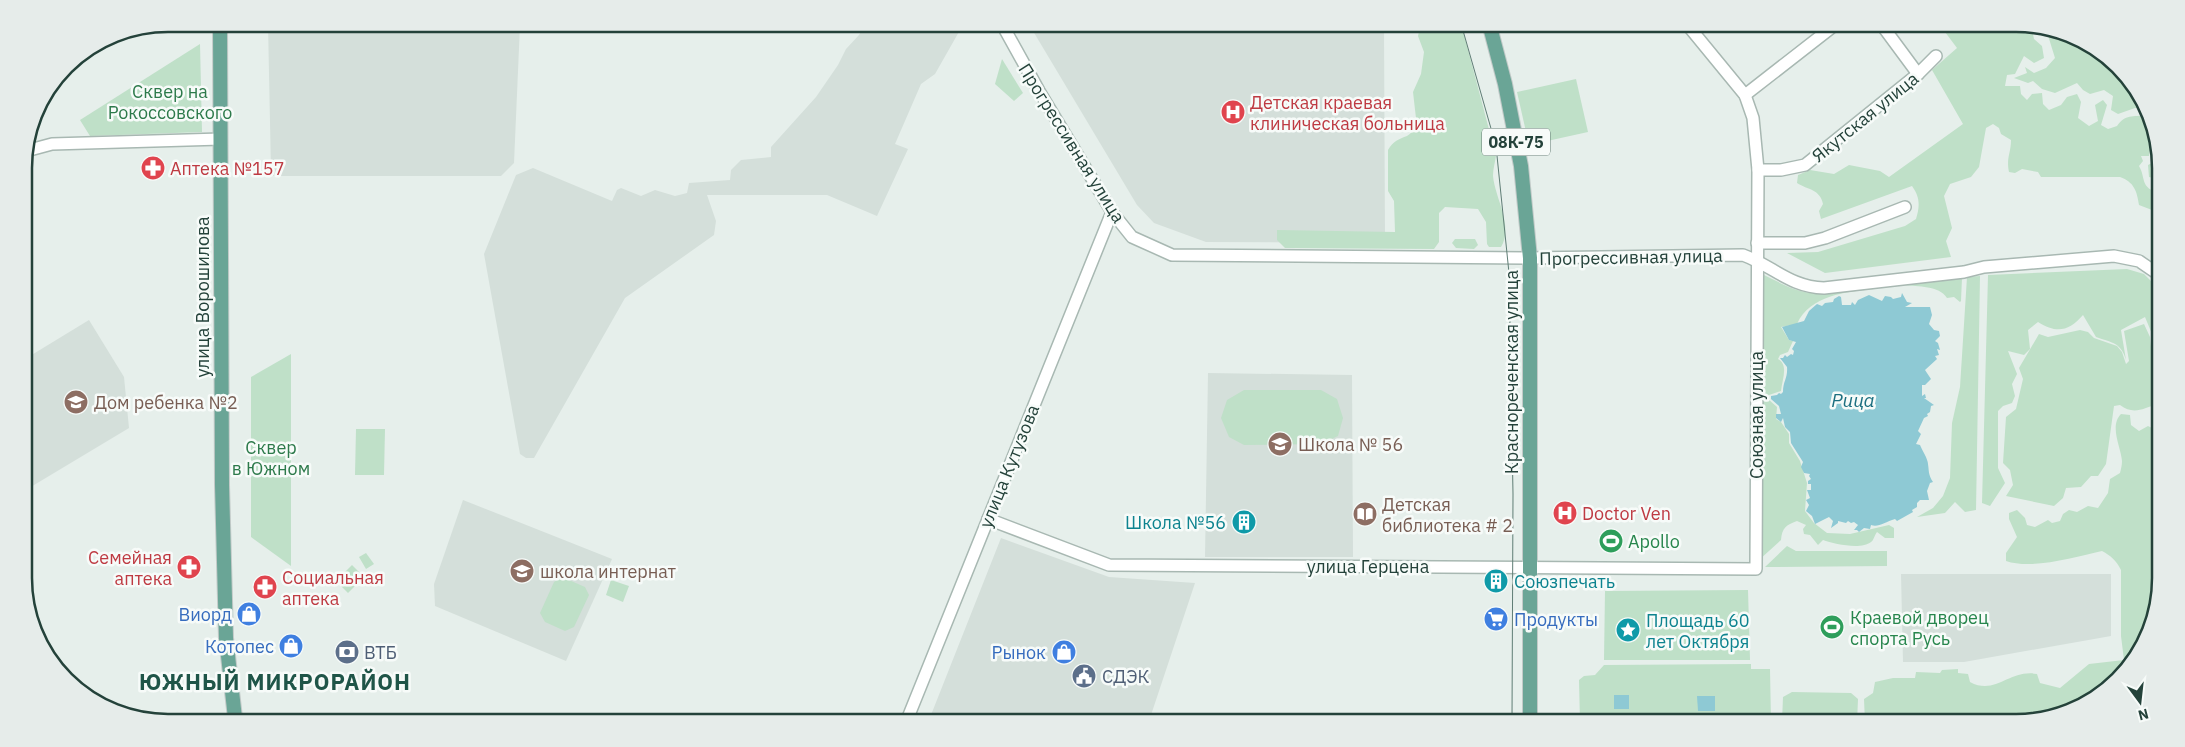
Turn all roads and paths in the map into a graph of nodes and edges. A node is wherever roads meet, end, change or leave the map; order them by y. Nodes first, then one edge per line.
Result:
1 (220, 32) edge
2 (1006, 32) edge
3 (1491, 32) edge
4 (1693, 32) edge
5 (1826, 32) edge
6 (1887, 32) edge
7 (1936, 56) dead end
8 (1918, 74) junction
9 (1745, 94) junction
10 (220, 139) junction
11 (34, 149) edge
12 (1758, 170) junction
13 (1904, 207) dead end
14 (1112, 212) junction
15 (1757, 243) junction
16 (1530, 258) junction
17 (1757, 260) junction
18 (2152, 270) edge
19 (988, 519) junction
20 (1529, 567) junction
21 (1756, 569) joint
22 (235, 714) edge
23 (909, 714) edge
24 (1530, 714) edge

1 - 10 main road, улица Ворошилова
2 - 14 street, Прогрессивная улица
3 - 16 main road, Краснореченская улица / 08К-75
4 - 9 street
5 - 9 street
6 - 8 street
7 - 8 street, Якутская улица
8 - 12 street, Якутская улица
9 - 12 street, Союзная улица
10 - 11 street
10 - 22 main road, улица Ворошилова
12 - 15 street, Союзная улица
13 - 15 street
14 - 16 street, Прогрессивная улица
14 - 19 street, улица Кутузова
15 - 17 street, Союзная улица
16 - 17 street, Прогрессивная улица
16 - 20 main road, Краснореченская улица / 08К-75
17 - 18 street, Прогрессивная улица
17 - 21 street, Союзная улица
19 - 20 street, улица Герцена
19 - 23 street, улица Кутузова
20 - 21 street, улица Герцена
20 - 24 main road, Краснореченская улица / 08К-75

